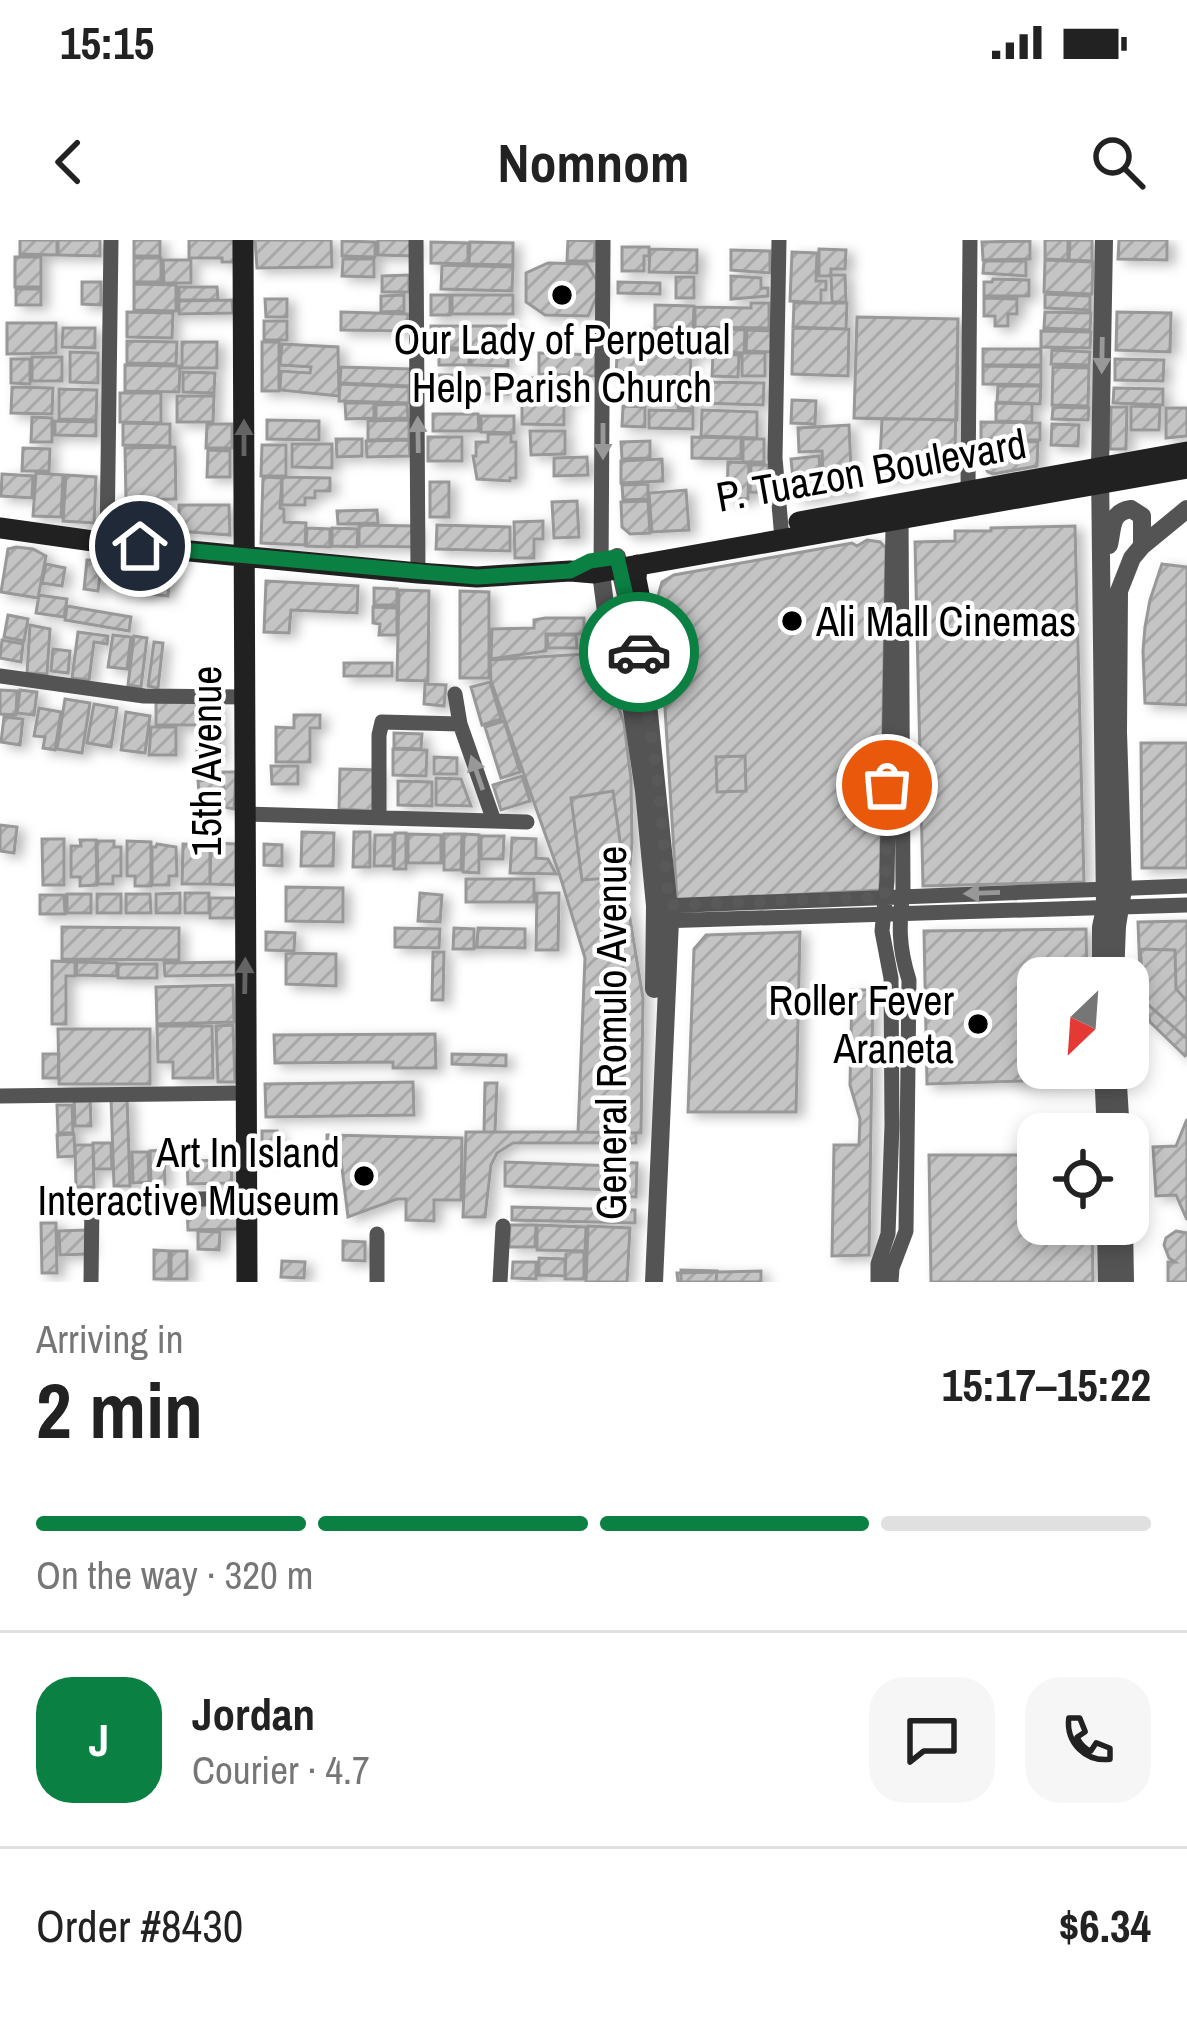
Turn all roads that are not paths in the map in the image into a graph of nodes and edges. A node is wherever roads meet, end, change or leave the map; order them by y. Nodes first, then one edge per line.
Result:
1 (111, 240) edge
2 (243, 240) edge
3 (416, 240) edge
4 (603, 240) edge
5 (779, 240) edge
6 (970, 240) edge
7 (1105, 240) edge
8 (1187, 452) edge
9 (1187, 468) edge
10 (1100, 477) junction
11 (968, 490) junction
12 (1187, 509) edge
13 (896, 512) junction
14 (0, 528) edge
15 (780, 532) junction
16 (107, 543) junction
17 (1142, 546) junction
18 (245, 556) junction
19 (616, 565) junction
20 (1101, 569) junction
21 (418, 573) junction
22 (635, 633) junction
23 (609, 634) junction
24 (642, 664) junction
25 (0, 676) edge
26 (455, 694) dead end
27 (245, 697) junction
28 (460, 724) junction
29 (244, 814) junction
30 (379, 817) junction
31 (494, 821) junction
32 (526, 822) dead end
33 (1187, 886) edge
34 (1113, 898) junction
35 (893, 904) junction
36 (1187, 904) edge
37 (662, 913) junction
38 (1104, 957) edge
39 (1116, 957) edge
40 (247, 1093) junction
41 (0, 1096) edge
42 (246, 1198) junction
43 (92, 1201) junction
44 (62, 1202) dead end
45 (502, 1226) dead end
46 (377, 1234) dead end
47 (1106, 1245) edge
48 (1124, 1245) edge
49 (650, 1272) edge
50 (91, 1282) edge
51 (247, 1282) edge
52 (377, 1282) edge
53 (500, 1282) edge
54 (878, 1282) edge
55 (891, 1282) edge
56 (1106, 1282) edge
57 (1125, 1282) edge

1 - 16 street
18 -> 2 main road, 15th Avenue
21 -> 3 street
4 -> 19 street
5 - 15 street
6 - 11 street
7 -> 10 street
8 - 10 main road, P. Tuazon Boulevard
9 - 10 main road, P. Tuazon Boulevard
10 - 11 main road, P. Tuazon Boulevard
10 - 13 main road, P. Tuazon Boulevard
10 - 20 street
11 - 13 main road, P. Tuazon Boulevard
12 - 17 street
13 - 15 main road, P. Tuazon Boulevard
13 - 35 street
14 - 16 main road, P. Tuazon Boulevard
15 - 19 main road, P. Tuazon Boulevard
16 - 18 main road, P. Tuazon Boulevard
17 - 20 street
17 - 34 street
18 - 21 main road, P. Tuazon Boulevard
18 - 27 main road, 15th Avenue
19 - 21 main road, P. Tuazon Boulevard
19 - 22 street, General Romulo Avenue
19 - 23 street, General Romulo Avenue
19 - 24 main road
20 - 34 street
22 - 23 street
22 - 24 street, General Romulo Avenue
23 - 37 street, General Romulo Avenue
24 - 37 street, General Romulo Avenue
25 - 27 street
26 - 28 street
27 - 29 main road, 15th Avenue
28 - 30 street
31 -> 28 street
29 - 30 street
40 -> 29 main road, 15th Avenue
30 - 31 street
31 - 32 street
33 - 34 street
34 - 35 street
34 - 36 street
34 - 38 street
34 - 39 street
35 - 37 street
35 - 54 street
35 - 55 street
37 - 49 street, General Romulo Avenue
40 - 41 street
40 - 42 main road, 15th Avenue
42 - 43 street
42 - 51 main road, 15th Avenue
43 - 44 street
43 - 50 street
45 - 53 street
46 - 52 street
47 - 56 street
48 - 57 street

